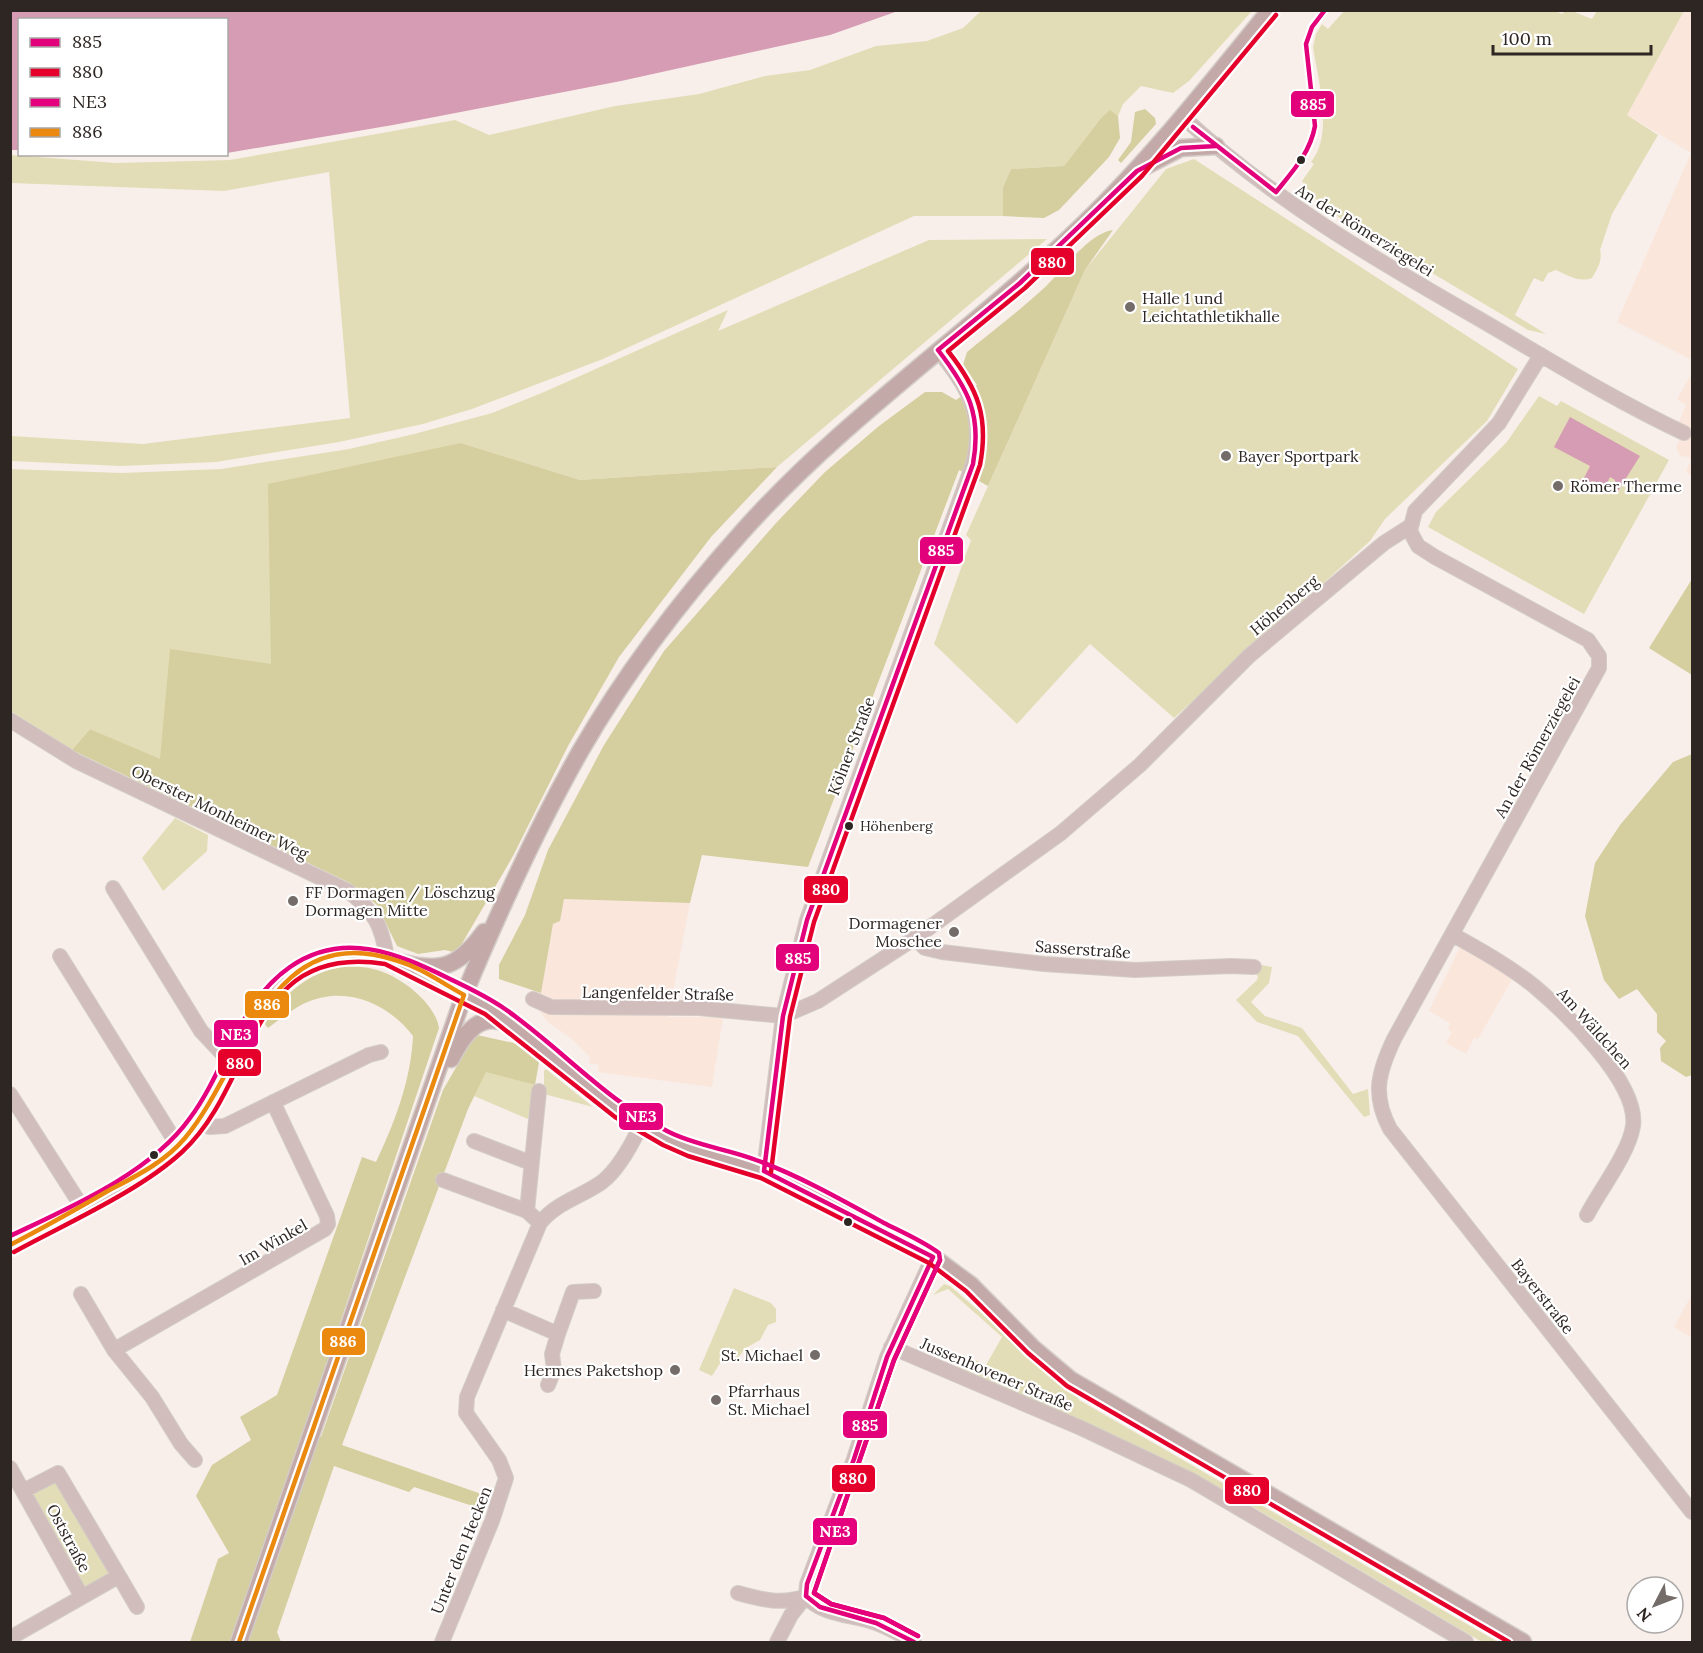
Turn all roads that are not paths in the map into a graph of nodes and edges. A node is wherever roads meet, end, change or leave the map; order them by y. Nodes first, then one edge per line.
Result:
1 (1270, 10) edge
2 (1182, 116) junction
3 (1216, 146) junction
4 (1137, 171) junction
5 (938, 350) junction
6 (1541, 355) junction
7 (1684, 434) dead end
8 (1409, 527) junction
9 (10, 720) edge
10 (113, 888) dead end
11 (499, 912) junction
12 (1453, 935) junction
13 (915, 938) junction
14 (60, 956) dead end
15 (387, 957) junction
16 (403, 963) junction
17 (1254, 968) dead end
18 (464, 995) junction
19 (533, 999) dead end
20 (783, 1016) junction
21 (519, 1030) junction
22 (381, 1052) dead end
23 (231, 1063) junction
24 (434, 1084) junction
25 (539, 1091) dead end
26 (10, 1094) edge
27 (1378, 1096) joint
28 (273, 1102) junction
29 (196, 1124) junction
30 (641, 1125) junction
31 (474, 1141) dead end
32 (178, 1146) junction
33 (531, 1163) junction
34 (764, 1171) junction
35 (443, 1180) dead end
36 (82, 1207) junction
37 (527, 1211) junction
38 (1587, 1215) dead end
39 (540, 1223) junction
40 (10, 1245) edge
41 (933, 1257) junction
42 (594, 1291) dead end
43 (81, 1294) dead end
44 (503, 1310) junction
45 (558, 1334) junction
46 (891, 1347) junction
47 (114, 1350) junction
48 (548, 1385) dead end
49 (195, 1460) dead end
50 (12, 1470) edge
51 (24, 1490) junction
52 (1692, 1512) edge
53 (119, 1576) junction
54 (738, 1593) dead end
55 (806, 1596) junction
56 (82, 1597) junction
57 (137, 1607) dead end
58 (10, 1638) edge
59 (239, 1642) edge
60 (442, 1642) edge
61 (777, 1642) edge
62 (914, 1642) edge
63 (1466, 1642) edge
64 (1523, 1642) edge

1 - 2 main road
2 - 3 street, An der Römerziegelei
2 - 4 main road
3 - 4 main road
3 - 6 street, An der Römerziegelei
4 - 5 main road
5 - 11 main road
5 - 20 street, Kölner Straße
6 - 7 street, An der Römerziegelei
6 - 8 street
8 - 12 street, An der Römerziegelei
8 - 13 street, Höhenberg
9 - 15 street, Oberster Monheimer Weg
10 - 23 street
11 - 16 main road
11 - 18 main road
12 - 27 street, An der Römerziegelei
12 - 38 street, Am Wäldchen
13 - 17 street, Sasserstraße
13 - 20 street, Höhenberg
14 - 32 street
15 - 16 street
15 - 23 street
16 - 18 street
18 - 21 main road
18 - 24 main road
19 - 20 street, Langenfelder Straße
20 - 34 street, Kölner Straße
21 - 24 main road
21 - 30 main road
22 - 28 street
23 - 29 street
24 - 59 main road
25 - 33 street
26 - 36 street
27 - 52 street, Bayerstraße
28 - 29 street
28 - 47 street, Im Winkel
29 - 32 street
30 - 34 main road
30 - 39 street, Unter den Hecken
31 - 33 street
32 - 36 street
33 - 37 street
34 - 41 main road
35 - 37 street
36 - 40 street
37 - 39 street
39 - 44 street, Unter den Hecken
41 - 46 street
41 - 64 main road
42 - 45 street
43 - 47 street
44 - 45 street
44 - 60 street, Unter den Hecken
45 - 48 street
46 - 55 street
46 - 63 street, Jussenhovener Straße
47 - 49 street
50 - 51 street, Oststraße
51 - 53 street, Oststraße
51 - 56 street, Oststraße
53 - 56 street, Oststraße
53 - 57 street, Oststraße
54 - 55 street
55 - 61 street
55 - 62 street
56 - 58 street

